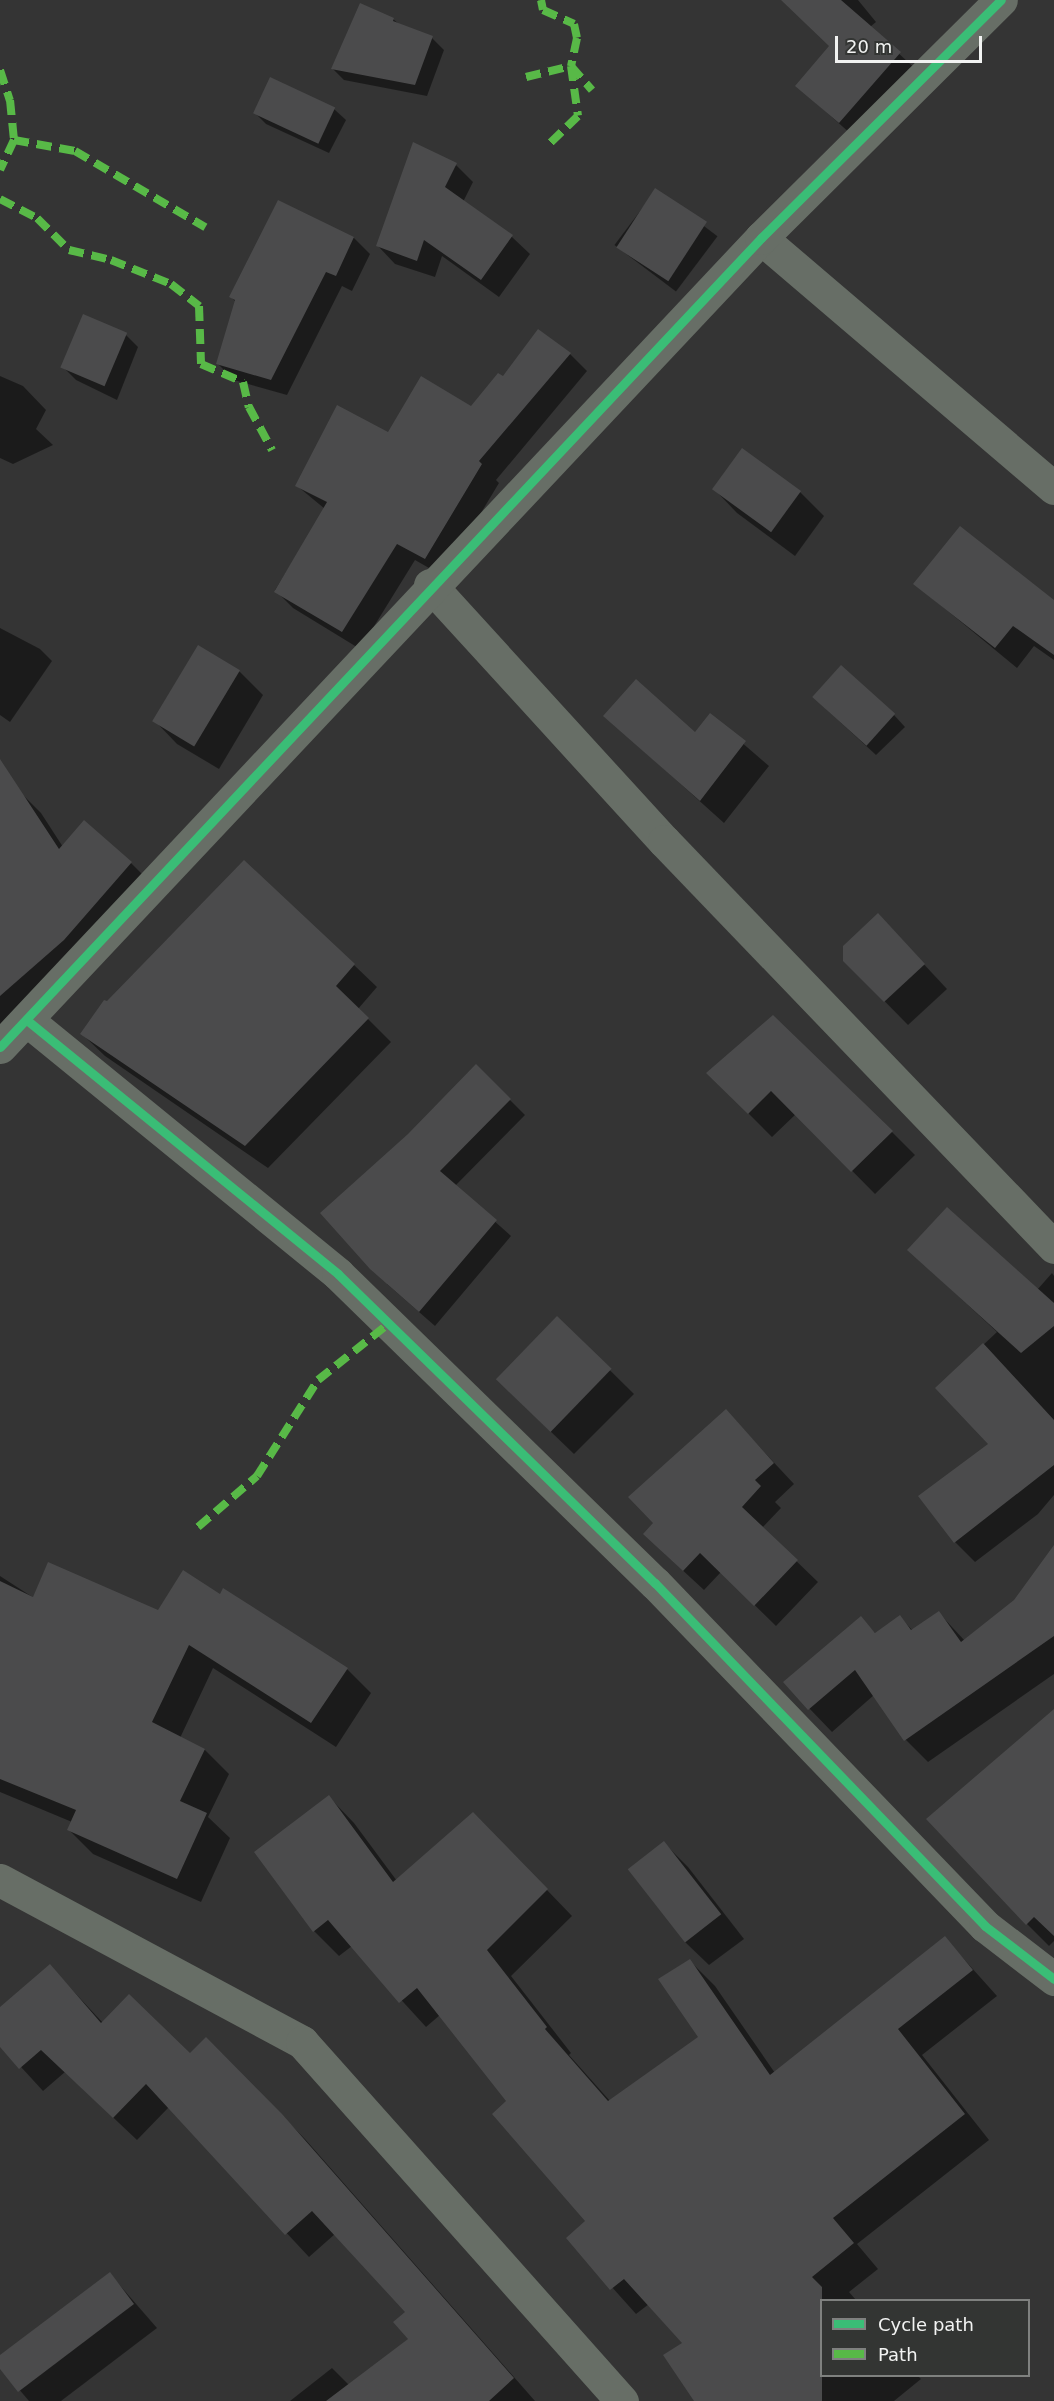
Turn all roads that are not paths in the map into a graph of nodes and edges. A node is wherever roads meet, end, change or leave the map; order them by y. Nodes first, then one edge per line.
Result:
1 (1001, 0) edge
2 (761, 238) junction
3 (1054, 488) edge
4 (430, 585) junction
5 (28, 1021) junction
6 (0, 1047) edge
7 (1054, 1247) edge
8 (0, 1880) edge
9 (1054, 1979) edge
10 (622, 2401) edge

1 - 2 street
2 - 3 street
2 - 4 street
4 - 5 street
4 - 7 street
5 - 6 street
5 - 9 street
8 - 10 street

